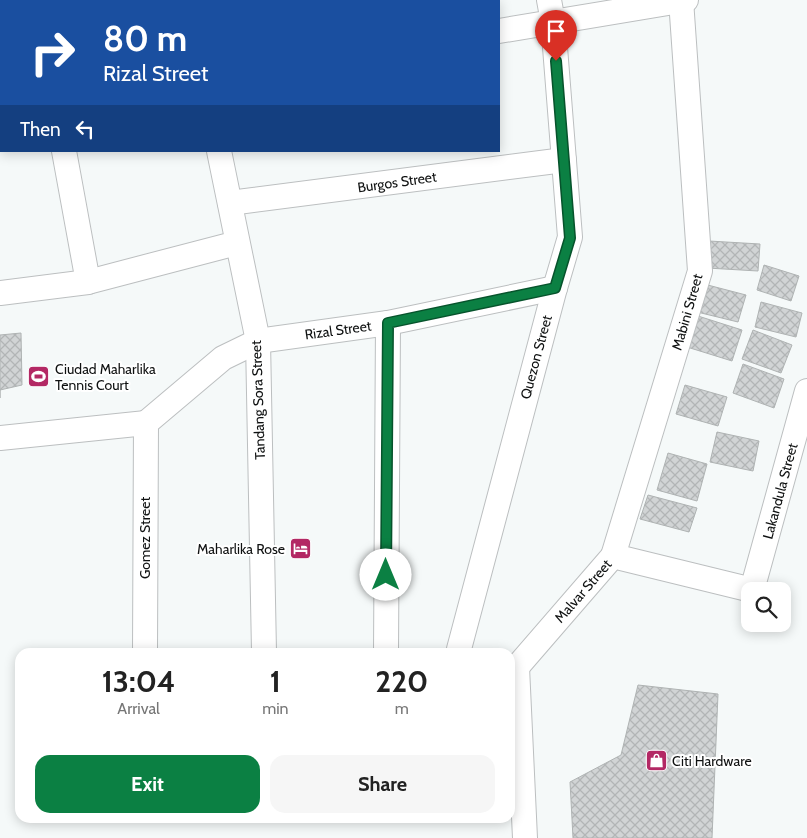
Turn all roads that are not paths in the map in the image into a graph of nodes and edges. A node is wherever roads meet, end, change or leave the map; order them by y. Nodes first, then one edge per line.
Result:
1 (681, 0) edge
2 (686, 0) edge
3 (551, 11) edge
4 (500, 31) edge
5 (64, 152) edge
6 (218, 152) edge
7 (564, 160) junction
8 (230, 204) junction
9 (237, 244) junction
10 (88, 282) junction
11 (555, 288) junction
12 (0, 293) edge
13 (388, 323) junction
14 (258, 341) junction
15 (807, 391) edge
16 (146, 423) junction
17 (0, 438) edge
18 (613, 556) junction
19 (754, 582) edge
20 (741, 587) edge
21 (145, 648) edge
22 (264, 648) edge
23 (386, 648) edge
24 (461, 648) edge
25 (515, 665) edge
26 (515, 682) edge
27 (525, 838) edge

1 - 2 street
1 - 3 street
1 - 18 street, Mabini Street
3 - 4 street
3 - 7 street, Quezon Street
5 - 10 street
6 - 8 street, Tandang Sora Street
7 - 8 street, Burgos Street
7 - 11 street, Quezon Street
8 - 9 street, Tandang Sora Street
9 - 10 street
9 - 14 street, Tandang Sora Street
10 - 12 street
11 - 13 street, Rizal Street
11 - 24 street, Quezon Street
13 - 14 street, Rizal Street
13 - 23 street
14 - 16 street, Rizal Street
14 - 22 street, Tandang Sora Street
15 - 19 street, Lakandula Street
16 - 17 street
16 - 21 street, Gomez Street
18 - 20 street, Malvar Street
18 - 25 street, Malvar Street
26 - 27 street

